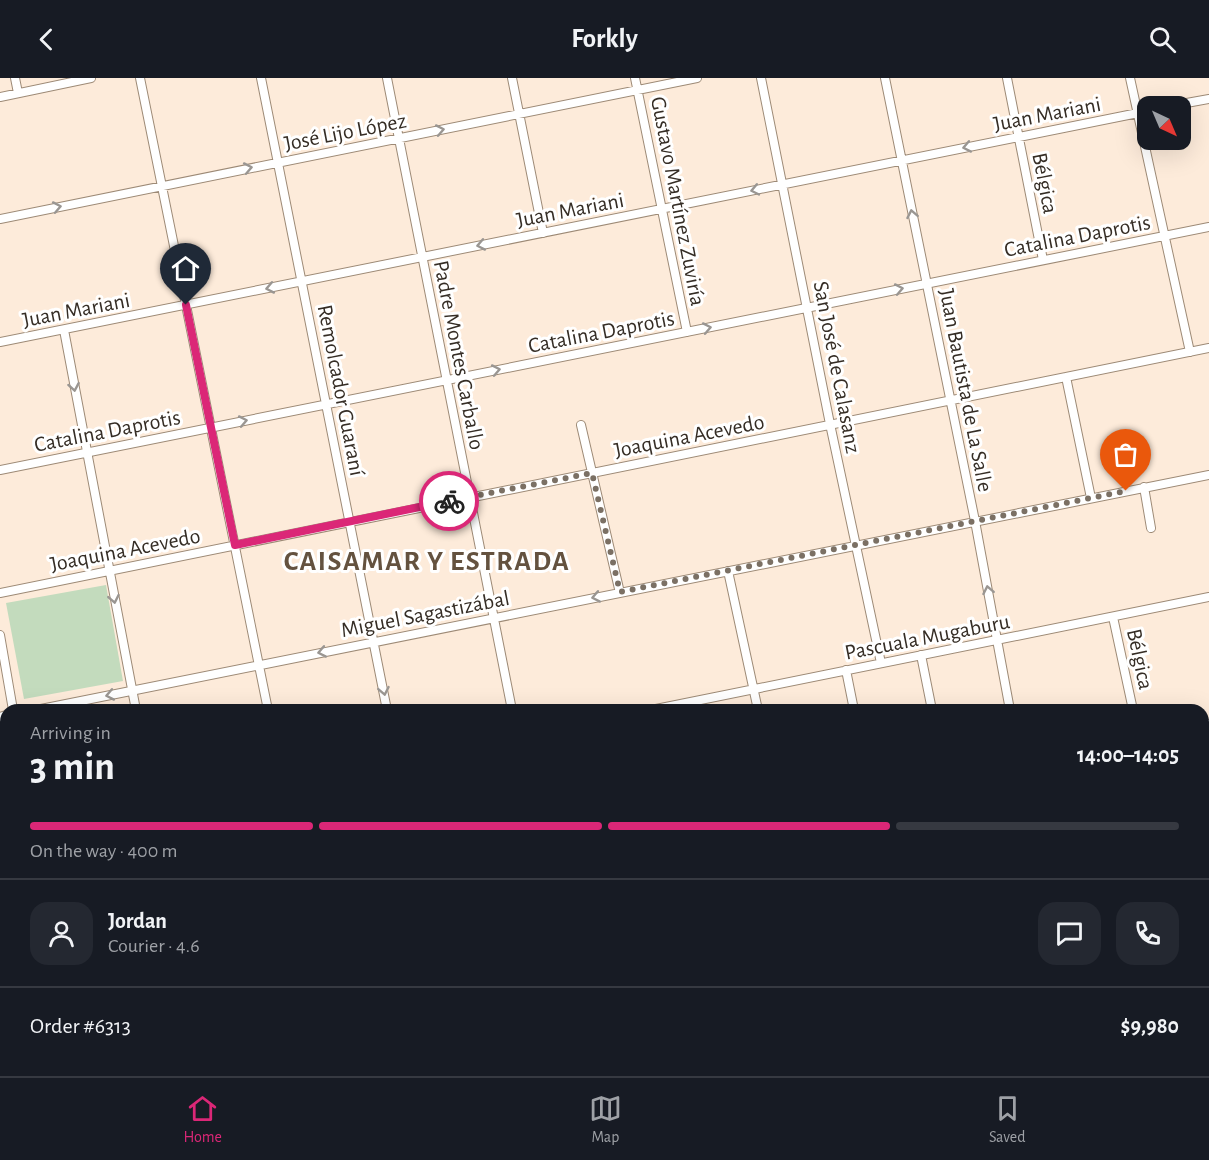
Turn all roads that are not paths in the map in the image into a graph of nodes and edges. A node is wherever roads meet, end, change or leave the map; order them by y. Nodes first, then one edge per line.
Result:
1 (15, 78) edge
2 (91, 78) edge
3 (140, 78) edge
4 (261, 78) edge
5 (387, 78) edge
6 (512, 78) edge
7 (636, 78) edge
8 (697, 78) edge
9 (761, 78) edge
10 (885, 78) edge
11 (1007, 78) edge
12 (1130, 78) edge
13 (638, 90) junction
14 (18, 93) junction
15 (0, 97) edge
16 (1209, 99) edge
17 (1191, 102) edge
18 (1137, 109) edge
19 (1137, 113) edge
20 (519, 114) junction
21 (1018, 137) junction
22 (399, 138) junction
23 (1146, 150) edge
24 (902, 160) junction
25 (278, 162) junction
26 (783, 184) junction
27 (162, 186) junction
28 (662, 209) junction
29 (0, 219) edge
30 (1209, 227) edge
31 (543, 233) junction
32 (1163, 236) junction
33 (422, 257) junction
34 (1043, 260) junction
35 (301, 282) junction
36 (927, 284) junction
37 (186, 305) junction
38 (807, 307) junction
39 (64, 330) junction
40 (687, 332) junction
41 (0, 342) edge
42 (1209, 348) edge
43 (1190, 352) junction
44 (1066, 377) junction
45 (447, 380) junction
46 (950, 400) junction
47 (326, 404) junction
48 (830, 424) junction
49 (581, 425) dead end
50 (211, 427) junction
51 (86, 452) junction
52 (0, 470) edge
53 (592, 473) junction
54 (1209, 475) edge
55 (1144, 487) junction
56 (470, 497) junction
57 (1091, 498) junction
58 (975, 521) junction
59 (350, 522) junction
60 (1150, 528) dead end
61 (857, 544) junction
62 (235, 545) junction
63 (109, 570) junction
64 (728, 571) junction
65 (0, 592) edge
66 (620, 592) junction
67 (1209, 597) edge
68 (1113, 617) junction
69 (494, 618) junction
70 (0, 635) edge
71 (998, 640) junction
72 (374, 642) junction
73 (921, 656) junction
74 (881, 663) junction
75 (259, 665) junction
76 (846, 670) junction
77 (753, 689) junction
78 (132, 691) junction
79 (12, 704) edge
80 (66, 704) edge
81 (135, 704) edge
82 (267, 704) edge
83 (386, 704) edge
84 (511, 704) edge
85 (680, 704) edge
86 (757, 704) edge
87 (853, 704) edge
88 (931, 704) edge
89 (1010, 704) edge
90 (1132, 704) edge

1 - 14 street
2 - 14 street
3 - 27 street
4 - 25 street, Remolcador Guaraní
5 - 22 street, Padre Montes Carballo
6 - 20 street
7 - 13 street, Gustavo Martínez Zuviría
8 - 13 street, José Lijo López
9 - 26 street, San José de Calasanz
10 - 24 street, Juan Bautista de La Salle
11 - 21 street, Bélgica
12 - 18 street
13 - 20 street, José Lijo López
13 - 28 street, Gustavo Martínez Zuviría
14 - 15 street
16 - 17 street
19 - 21 street, Juan Mariani
22 -> 20 street, José Lijo López
20 - 31 street
21 -> 24 street, Juan Mariani
21 - 34 street, Bélgica
22 - 25 street, José Lijo López
22 - 33 street, Padre Montes Carballo
23 - 32 street
24 - 26 street, Juan Mariani
36 -> 24 street, Juan Bautista de La Salle
27 -> 25 street, José Lijo López
25 - 35 street, Remolcador Guaraní
26 -> 28 street, Juan Mariani
26 - 38 street, San José de Calasanz
29 -> 27 street, José Lijo López
27 - 37 street
28 - 31 street, Juan Mariani
28 - 40 street, Gustavo Martínez Zuviría
30 - 32 street, Catalina Daprotis
31 -> 33 street, Juan Mariani
32 - 34 street, Catalina Daprotis
32 - 43 street
33 - 35 street, Juan Mariani
33 - 45 street, Padre Montes Carballo
34 - 36 street, Catalina Daprotis
35 -> 37 street, Juan Mariani
35 - 47 street, Remolcador Guaraní
38 -> 36 street, Catalina Daprotis
36 - 46 street, Juan Bautista de La Salle
37 - 39 street, Juan Mariani
37 - 50 street
40 -> 38 street, Catalina Daprotis
38 - 48 street, San José de Calasanz
39 - 41 street, Juan Mariani
39 -> 51 street
45 -> 40 street, Catalina Daprotis
42 - 43 street, Joaquina Acevedo
43 - 44 street, Joaquina Acevedo
44 - 46 street, Joaquina Acevedo
44 - 57 street
45 - 47 street, Catalina Daprotis
45 - 56 street, Padre Montes Carballo
46 - 48 street, Joaquina Acevedo
46 - 58 street, Juan Bautista de La Salle
50 -> 47 street, Catalina Daprotis
47 - 59 street, Remolcador Guaraní
48 - 53 street, Joaquina Acevedo
48 - 61 street, San José de Calasanz
49 - 53 street
50 - 51 street, Catalina Daprotis
50 - 62 street
51 - 52 street, Catalina Daprotis
51 - 63 street
53 - 56 street, Joaquina Acevedo
53 - 66 street
54 - 55 street, Miguel Sagastizábal
55 - 57 street, Miguel Sagastizábal
55 - 60 street
56 - 59 street, Joaquina Acevedo
56 - 69 street, Padre Montes Carballo
57 - 58 street, Miguel Sagastizábal
58 - 61 street, Miguel Sagastizábal
71 -> 58 street, Juan Bautista de La Salle
59 - 62 street, Joaquina Acevedo
59 - 72 street, Remolcador Guaraní
61 - 64 street, Miguel Sagastizábal
61 - 74 street, San José de Calasanz
62 - 63 street, Joaquina Acevedo
62 - 75 street
63 - 65 street, Joaquina Acevedo
63 -> 78 street
64 - 66 street, Miguel Sagastizábal
64 - 77 street
66 -> 69 street, Miguel Sagastizábal
67 - 68 street, Pascuala Mugaburu
68 - 71 street, Pascuala Mugaburu
68 - 90 street, Bélgica
69 - 72 street, Miguel Sagastizábal
69 - 84 street, Padre Montes Carballo
70 - 79 street
71 - 73 street, Pascuala Mugaburu
71 - 89 street, Juan Bautista de La Salle
72 -> 75 street, Miguel Sagastizábal
72 -> 83 street, Remolcador Guaraní
73 - 74 street, Pascuala Mugaburu
73 - 88 street
74 - 76 street, Pascuala Mugaburu
75 - 78 street, Miguel Sagastizábal
75 - 82 street
76 - 77 street, Pascuala Mugaburu
76 - 87 street
77 - 85 street, Pascuala Mugaburu
77 - 86 street
78 -> 80 street, Miguel Sagastizábal
78 - 81 street

